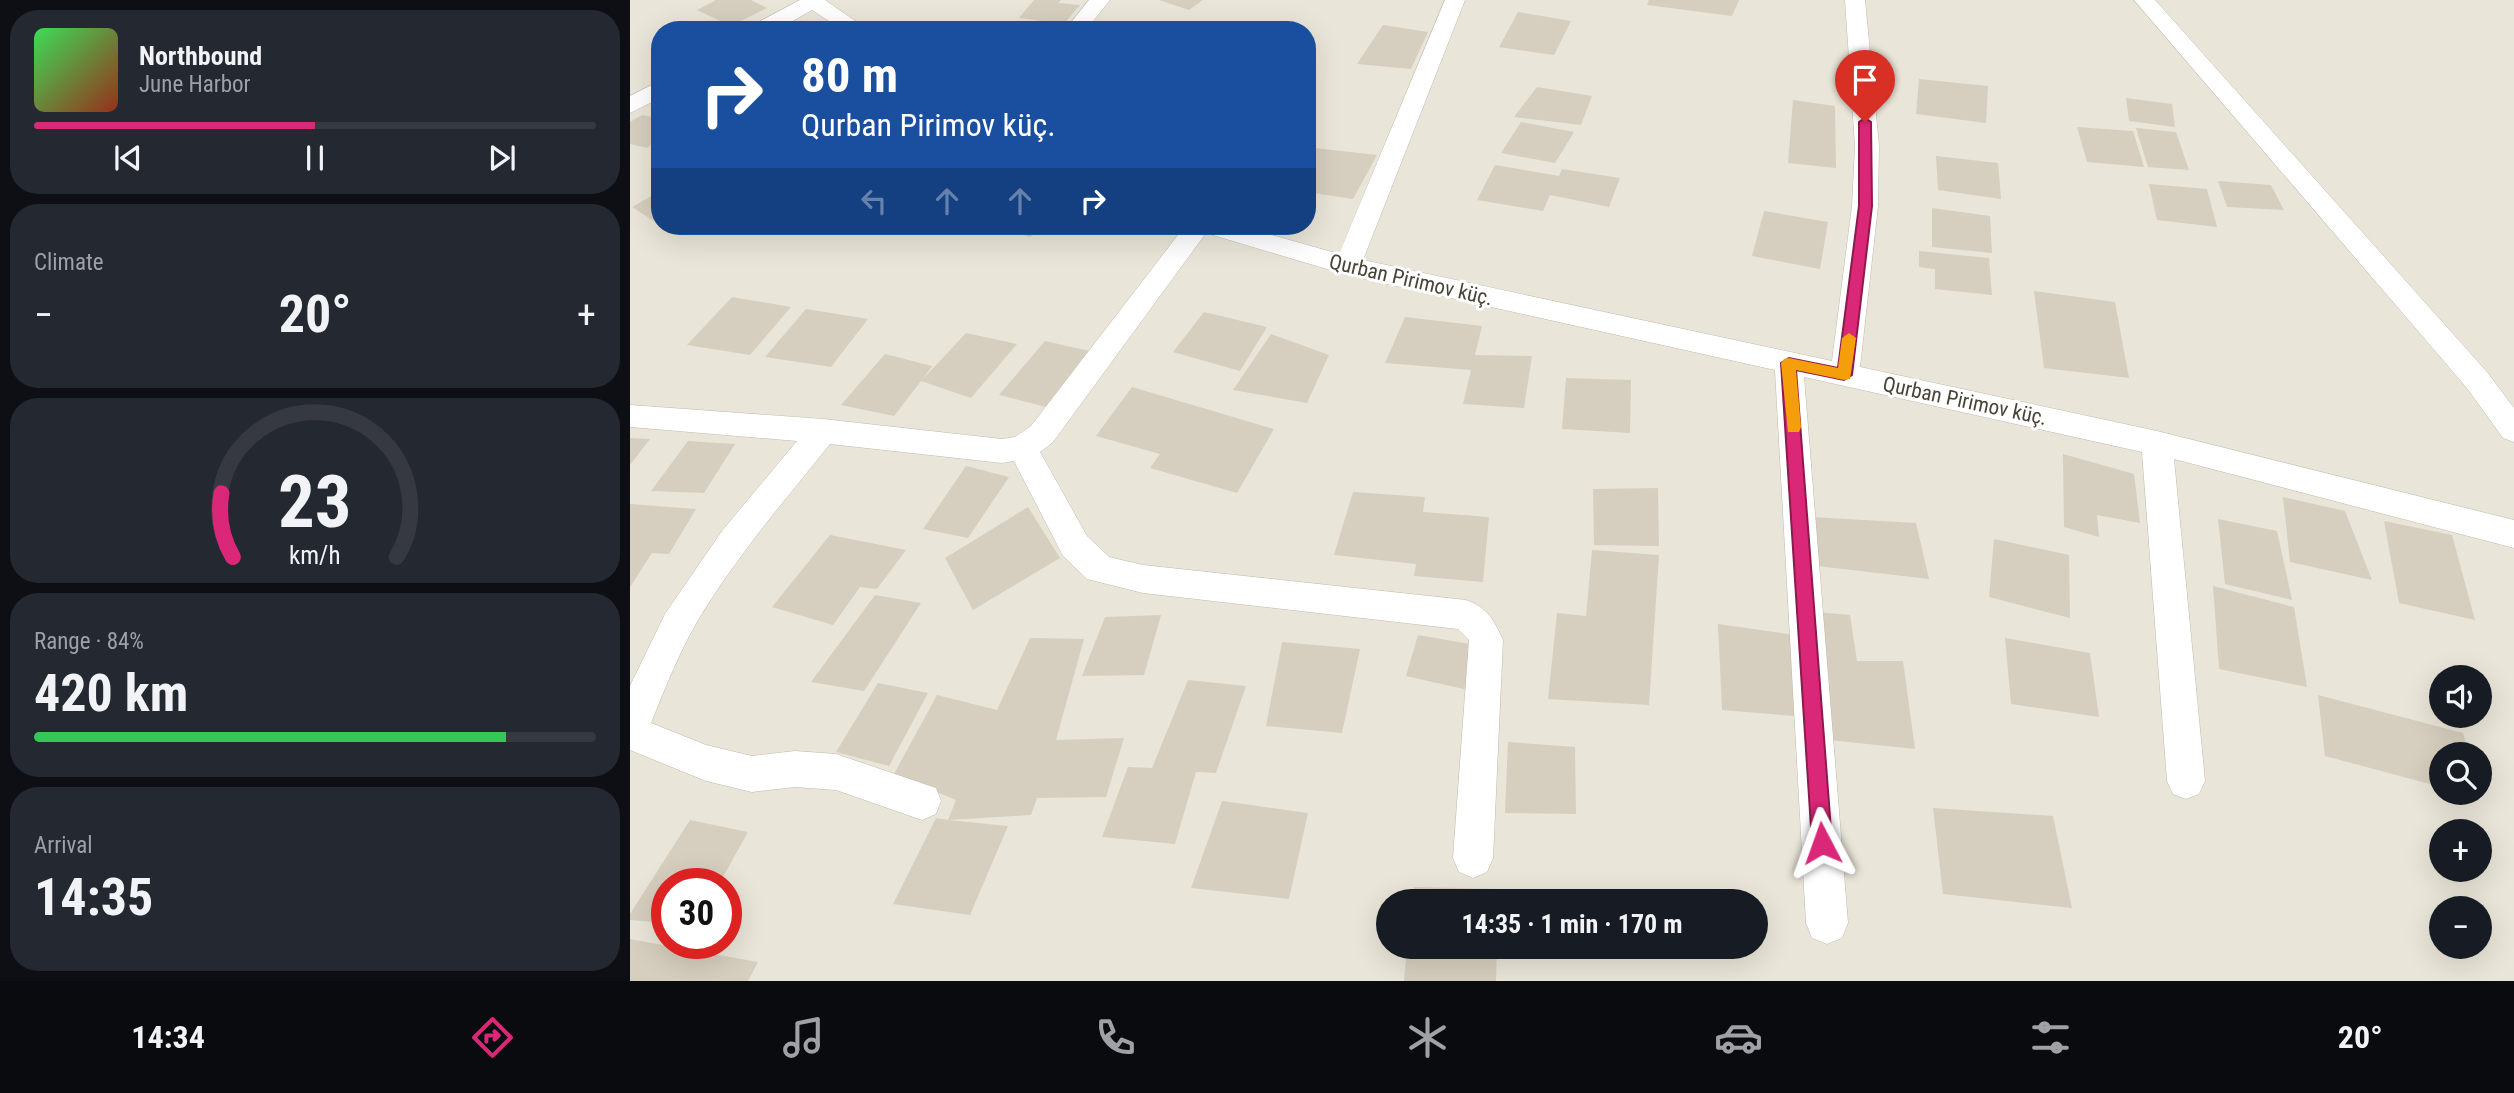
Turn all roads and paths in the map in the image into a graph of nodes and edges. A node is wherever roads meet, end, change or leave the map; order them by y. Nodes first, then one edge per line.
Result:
1 (813, 0) edge
2 (1100, 0) edge
3 (1455, 0) edge
4 (1855, 0) edge
5 (2144, 0) edge
6 (777, 21) edge
7 (844, 21) edge
8 (1082, 21) edge
9 (651, 93) edge
10 (630, 106) edge
11 (1191, 235) edge
12 (1241, 235) edge
13 (1347, 267) junction
14 (1789, 363) junction
15 (1844, 375) junction
16 (630, 416) edge
17 (2514, 430) edge
18 (823, 431) junction
19 (2157, 443) junction
20 (1022, 448) junction
21 (2514, 534) edge
22 (630, 730) edge
23 (2186, 781) dead end
24 (922, 801) dead end
25 (1473, 858) dead end
26 (1827, 923) dead end

1 - 6 street
1 - 7 street
2 - 8 street
3 - 13 street
4 - 15 street
5 - 17 street
9 - 10 street
11 - 20 street
12 - 13 street, Qurban Pirimov küç.
13 - 14 street, Qurban Pirimov küç.
14 - 15 street, Qurban Pirimov küç.
14 - 26 street
15 - 19 street, Qurban Pirimov küç.
16 - 18 street
18 - 20 street
18 - 22 street
19 - 21 street, Qurban Pirimov küç.
19 - 23 street
20 - 25 street
22 - 24 street

